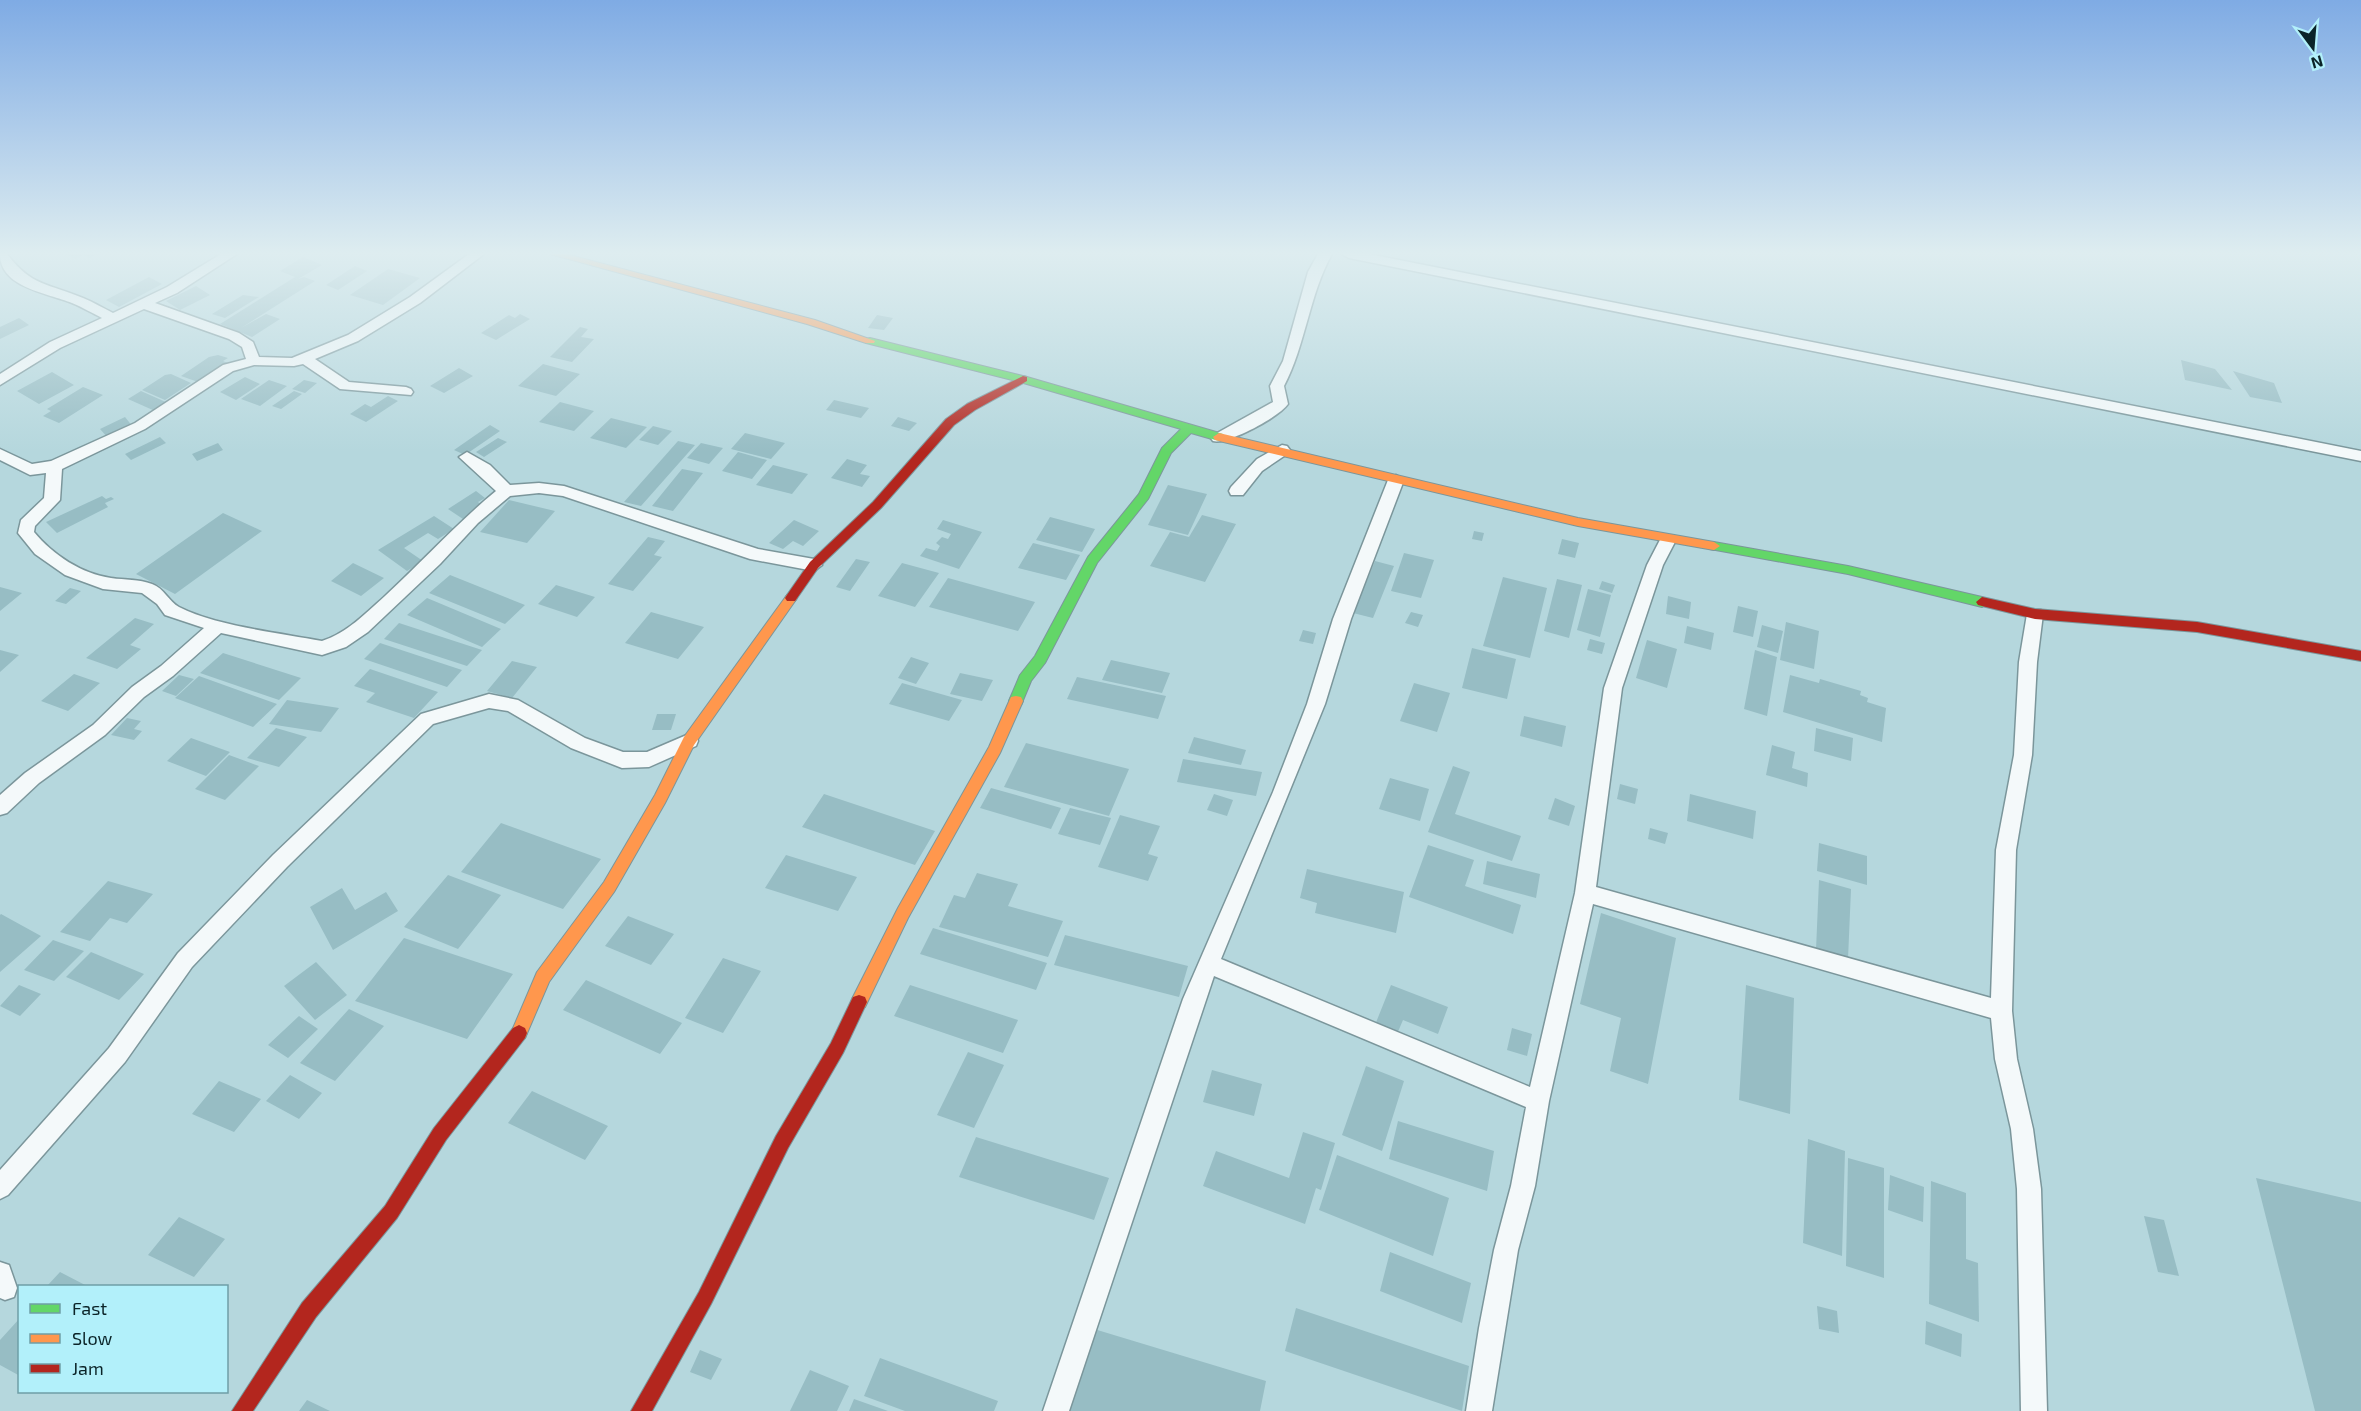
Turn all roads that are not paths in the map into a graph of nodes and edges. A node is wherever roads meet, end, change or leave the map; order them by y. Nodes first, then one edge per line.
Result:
1 (108, 320) edge
2 (188, 320) edge
3 (385, 320) edge
4 (803, 320) edge
5 (1302, 320) edge
6 (1679, 320) edge
7 (306, 359) junction
8 (254, 361) junction
9 (1023, 379) junction
10 (0, 380) edge
11 (406, 392) dead end
12 (1189, 428) junction
13 (1218, 437) junction
14 (1282, 450) junction
15 (0, 454) edge
16 (2361, 456) edge
17 (467, 457) dead end
18 (54, 466) junction
19 (1396, 480) junction
20 (506, 491) junction
21 (1237, 491) dead end
22 (1668, 540) junction
23 (814, 565) junction
24 (2035, 614) junction
25 (218, 626) junction
26 (2361, 656) edge
27 (688, 741) junction
28 (0, 807) edge
29 (1585, 894) junction
30 (1209, 964) junction
31 (2001, 1011) junction
32 (1538, 1101) junction
33 (0, 1187) edge
34 (242, 1411) edge
35 (641, 1411) edge
36 (1056, 1411) edge
37 (1479, 1411) edge
38 (2034, 1411) edge

1 - 10 street
2 - 8 street
3 - 7 street
4 - 9 street
5 - 13 street
6 - 16 street
7 - 8 street
7 - 11 street
8 - 18 street
9 - 12 street
9 - 23 street
12 - 13 street
12 - 35 street
13 - 14 street
14 - 19 street
14 - 21 street
15 - 18 street
17 - 20 street
18 - 25 street
19 - 22 street
19 - 30 street
20 - 23 street
20 - 25 street
22 - 24 street
22 - 29 street
23 - 27 street
24 - 26 street
24 - 31 street
25 - 28 street
27 - 33 street
27 - 34 street
29 - 31 street
29 - 32 street
30 - 32 street
30 - 36 street
31 - 38 street
32 - 37 street

